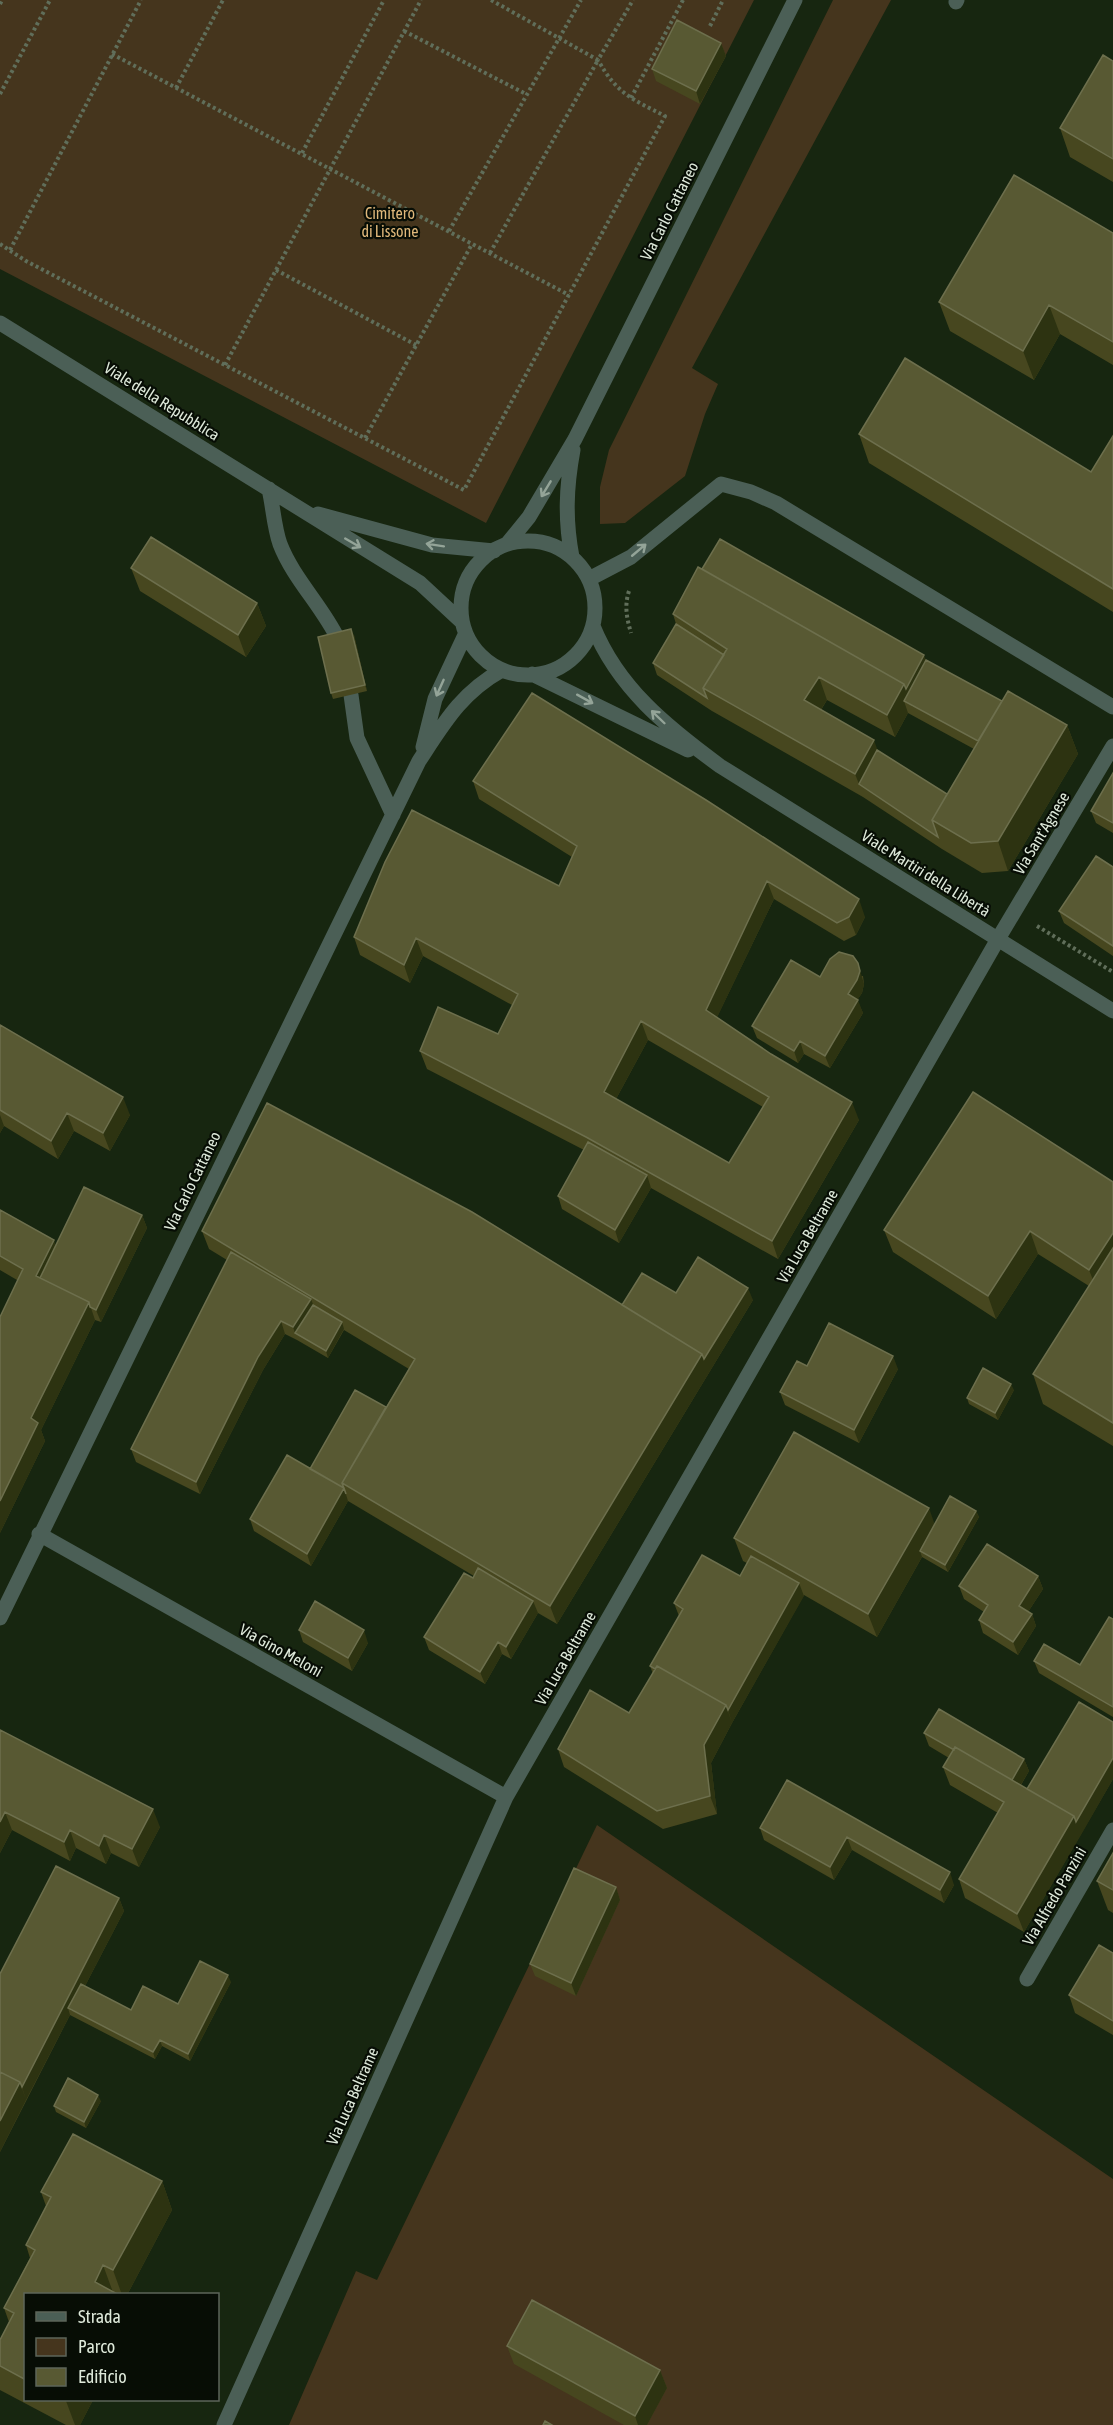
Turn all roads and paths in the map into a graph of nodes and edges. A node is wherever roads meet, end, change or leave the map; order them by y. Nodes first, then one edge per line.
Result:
1 (2, 0) edge
2 (50, 0) edge
3 (141, 0) edge
4 (223, 0) edge
5 (384, 0) edge
6 (421, 0) edge
7 (491, 0) edge
8 (580, 0) edge
9 (633, 0) edge
10 (683, 0) edge
11 (723, 0) edge
12 (795, 0) edge
13 (0, 4) edge
14 (710, 26) dead end
15 (404, 31) junction
16 (559, 38) junction
17 (112, 54) junction
18 (598, 60) junction
19 (176, 88) junction
20 (0, 94) edge
21 (526, 94) junction
22 (631, 98) junction
23 (302, 153) junction
24 (331, 168) junction
25 (449, 231) junction
26 (472, 243) junction
27 (0, 244) edge
28 (10, 250) junction
29 (490, 253) junction
30 (276, 270) junction
31 (569, 295) junction
32 (0, 323) edge
33 (416, 345) junction
34 (225, 365) junction
35 (364, 438) junction
36 (575, 439) junction
37 (269, 489) junction
38 (304, 510) junction
39 (500, 547) junction
40 (572, 557) junction
41 (623, 562) junction
42 (589, 579) junction
43 (592, 626) junction
44 (463, 628) junction
45 (632, 636) dead end
46 (338, 639) edge
47 (502, 670) junction
48 (532, 674) junction
49 (351, 695) edge
50 (1113, 707) edge
51 (1113, 746) edge
52 (419, 762) junction
53 (720, 766) junction
54 (393, 815) junction
55 (1015, 912) junction
56 (998, 939) junction
57 (1113, 972) edge
58 (1113, 1011) edge
59 (39, 1534) junction
60 (0, 1618) edge
61 (506, 1797) junction
62 (1113, 1830) edge
63 (1026, 1979) dead end
64 (224, 2425) edge

1 - 13 path
2 - 20 path
3 - 17 path
4 - 19 path
5 - 23 path
6 - 15 path
7 - 16 path
8 - 16 path
9 - 18 path
10 - 22 path
11 - 14 path
12 - 36 street, Via Carlo Cattaneo
15 - 21 path
15 - 24 path
16 - 18 path
16 - 21 path
17 - 19 path
17 - 28 path
18 - 22 path
18 - 29 path
19 - 23 path
21 - 25 path
22 - 31 path
23 - 24 path
24 - 25 path
24 - 30 path
25 - 26 path
26 - 29 path
26 - 33 path
27 - 28 path
28 - 34 path
29 - 31 path
30 - 33 path
30 - 34 path
31 - 35 path
32 - 37 street, Viale della Repubblica
33 - 35 path
34 - 35 path
36 -> 39 street, Via Carlo Cattaneo
36 - 40 street, Via Carlo Cattaneo
37 - 38 street, Viale della Repubblica
37 - 46 street
39 -> 38 street, Viale della Repubblica
38 -> 44 street, Viale della Repubblica
39 - 40 street, Viale della Repubblica
39 - 44 street
40 - 42 street, Viale della Repubblica
41 - 42 street
41 - 45 path
41 -> 50 street
42 - 43 street, Viale della Repubblica
43 - 48 street, Viale della Repubblica
53 -> 43 street, Viale Martiri della Libertà
44 - 47 street, Viale della Repubblica
44 -> 52 street, Via Carlo Cattaneo
47 - 48 street, Viale della Repubblica
47 - 52 street, Via Carlo Cattaneo
48 -> 53 street, Viale Martiri della Libertà
49 - 54 street
51 - 55 street, Via Sant'Agnese
52 - 54 street, Via Carlo Cattaneo
53 - 56 street, Viale Martiri della Libertà
54 - 59 street, Via Carlo Cattaneo
55 - 56 street, Via Sant'Agnese
55 - 57 path
56 - 58 street, Viale Martiri della Libertà
56 - 61 street, Via Luca Beltrame
59 - 60 street, Via Carlo Cattaneo
59 - 61 street, Via Gino Meloni
61 - 64 street, Via Luca Beltrame
62 - 63 street, Via Alfredo Panzini

